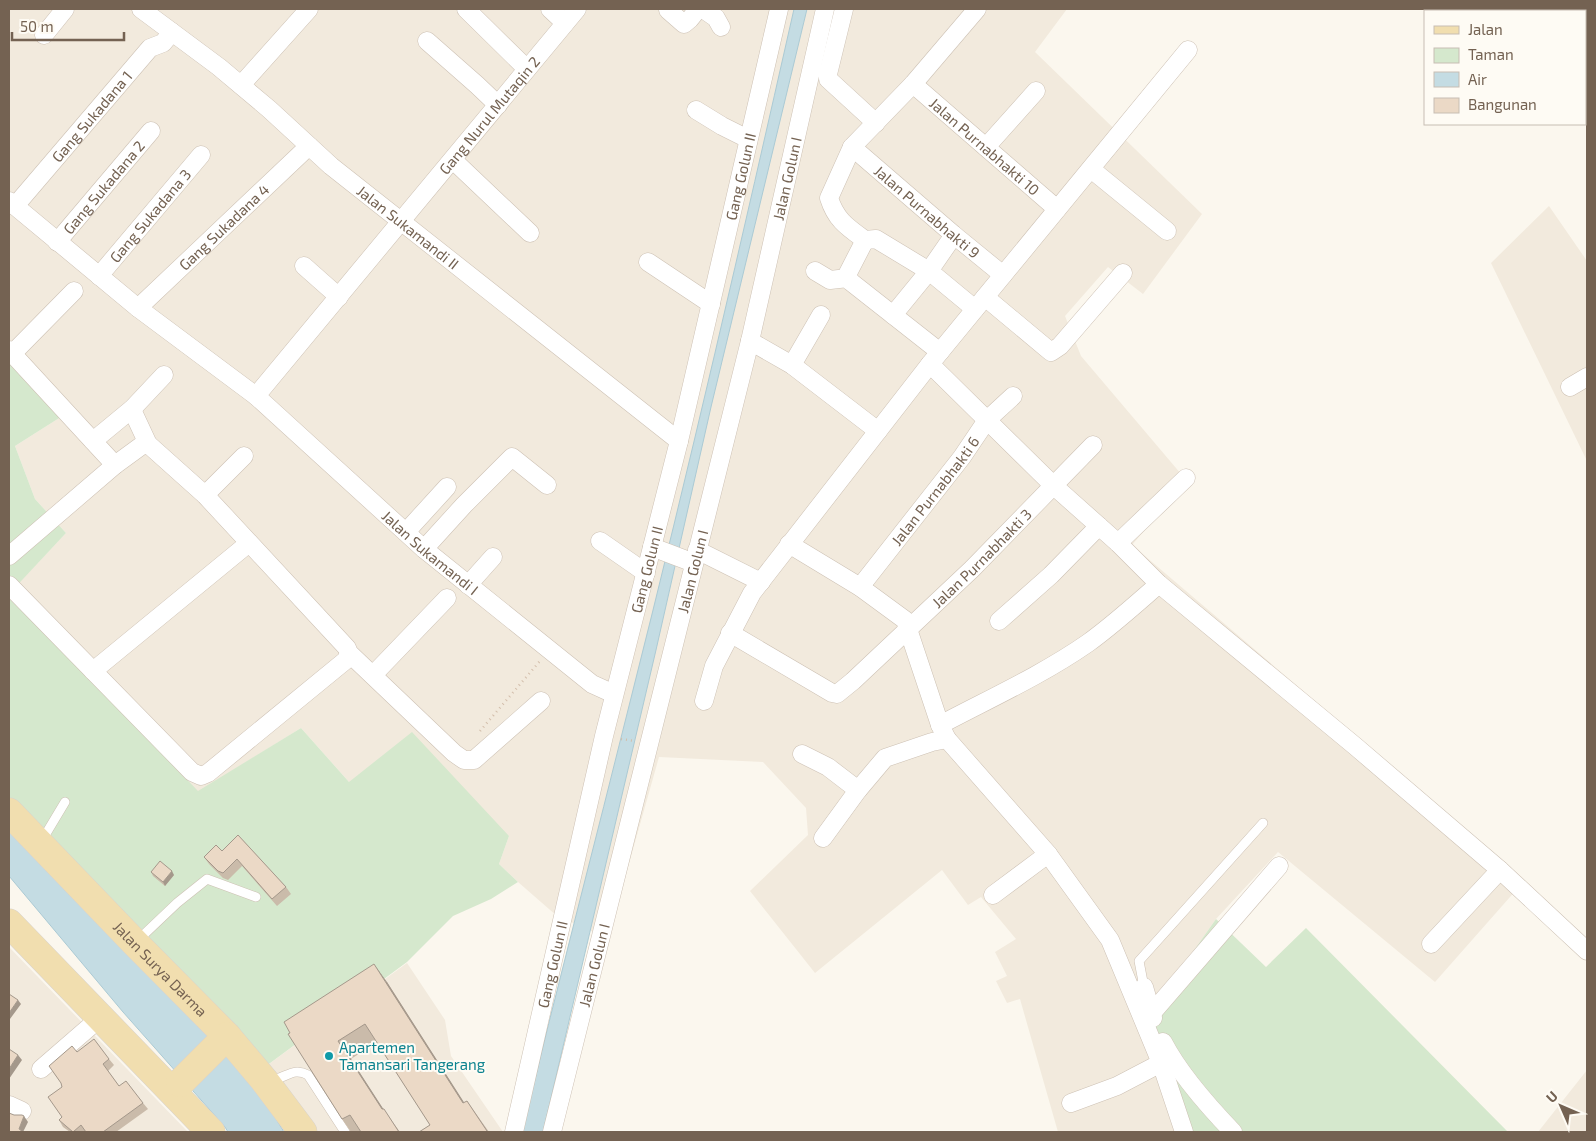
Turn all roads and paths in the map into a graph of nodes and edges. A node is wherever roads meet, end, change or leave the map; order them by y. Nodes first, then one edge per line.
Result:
1 (65, 9) edge
2 (141, 9) edge
3 (309, 9) edge
4 (466, 9) edge
5 (550, 9) edge
6 (577, 9) edge
7 (698, 9) edge
8 (704, 9) edge
9 (779, 9) edge
10 (825, 9) edge
11 (844, 9) edge
12 (977, 9) edge
13 (668, 10) edge
14 (565, 23) junction
15 (721, 27) dead end
16 (172, 32) junction
17 (44, 35) dead end
18 (427, 41) dead end
19 (1188, 50) dead end
20 (527, 70) junction
21 (913, 84) junction
22 (241, 85) junction
23 (1036, 91) dead end
24 (498, 105) junction
25 (696, 110) dead end
26 (876, 123) junction
27 (151, 131) dead end
28 (748, 139) junction
29 (309, 146) junction
30 (852, 147) junction
31 (986, 147) junction
32 (201, 155) dead end
33 (453, 160) junction
34 (1090, 169) junction
35 (12, 203) edge
36 (1057, 209) junction
37 (401, 222) junction
38 (1167, 232) dead end
39 (530, 233) dead end
40 (954, 235) junction
41 (865, 240) junction
42 (57, 242) junction
43 (648, 262) dead end
44 (304, 266) dead end
45 (815, 271) dead end
46 (928, 271) junction
47 (1123, 273) dead end
48 (1003, 275) junction
49 (99, 276) junction
50 (848, 278) junction
51 (74, 291) dead end
52 (338, 297) junction
53 (980, 303) junction
54 (711, 304) junction
55 (138, 308) junction
56 (821, 315) dead end
57 (893, 315) junction
58 (750, 341) junction
59 (10, 352) edge
60 (935, 358) junction
61 (792, 365) junction
62 (164, 374) dead end
63 (1587, 377) edge
64 (1570, 386) dead end
65 (256, 396) junction
66 (1013, 396) dead end
67 (133, 408) junction
68 (987, 420) junction
69 (878, 431) junction
70 (679, 440) junction
71 (93, 442) junction
72 (148, 444) junction
73 (1093, 445) dead end
74 (244, 456) dead end
75 (115, 466) junction
76 (1186, 478) dead end
77 (547, 485) dead end
78 (1054, 486) junction
79 (447, 487) dead end
80 (205, 495) junction
81 (1099, 526) junction
82 (406, 532) junction
83 (600, 541) dead end
84 (249, 543) junction
85 (1118, 543) junction
86 (789, 544) junction
87 (656, 548) junction
88 (424, 549) junction
89 (9, 556) edge
90 (493, 557) dead end
91 (690, 557) junction
92 (646, 573) junction
93 (761, 582) junction
94 (1159, 584) junction
95 (9, 585) edge
96 (468, 585) junction
97 (860, 587) junction
98 (447, 598) dead end
99 (999, 621) dead end
100 (909, 628) junction
101 (730, 633) junction
102 (550, 650) junction
103 (349, 653) junction
104 (93, 671) junction
105 (372, 675) junction
106 (614, 694) junction
107 (541, 701) dead end
108 (704, 701) dead end
109 (943, 732) junction
110 (478, 734) dead end
111 (621, 739) dead end
112 (640, 742) dead end
113 (802, 754) dead end
114 (858, 790) junction
115 (66, 802) dead end
116 (9, 812) edge
117 (1263, 823) dead end
118 (823, 838) dead end
119 (40, 844) junction
120 (1048, 854) junction
121 (1279, 866) dead end
122 (1500, 870) junction
123 (993, 895) dead end
124 (256, 897) dead end
125 (9, 923) edge
126 (135, 943) junction
127 (1431, 944) dead end
128 (1587, 951) edge
129 (1144, 987) joint
130 (1152, 1013) junction
131 (101, 1017) junction
132 (224, 1040) junction
133 (1162, 1063) junction
134 (146, 1065) junction
135 (41, 1069) dead end
136 (264, 1080) junction
137 (182, 1082) junction
138 (1071, 1103) dead end
139 (205, 1127) edge
140 (303, 1132) edge
141 (346, 1132) edge
142 (514, 1132) edge
143 (552, 1132) edge
144 (1184, 1132) edge
145 (1233, 1132) edge

1 - 17 street
2 - 16 street, Jalan Sukamandi II
3 - 22 street
4 - 20 street
5 - 14 street
6 - 14 street, Gang Nurul Mutaqin 2
7 - 13 street
8 - 15 street
9 - 28 street, Gang Golun II
10 - 58 street, Jalan Golun I
11 - 26 street
12 - 21 street
14 - 20 street, Gang Nurul Mutaqin 2
16 - 22 street, Jalan Sukamandi II
16 - 35 street, Gang Sukadana 1
18 - 24 street
19 - 34 street
20 - 24 street, Gang Nurul Mutaqin 2
21 - 26 street
21 - 31 street, Jalan Purnabhakti 10
22 - 29 street, Jalan Sukamandi II
23 - 31 street
24 - 33 street, Gang Nurul Mutaqin 2
25 - 28 street
26 - 30 street
27 - 42 street, Gang Sukadana 2
28 - 54 street, Gang Golun II
29 - 37 street, Jalan Sukamandi II
29 - 55 street, Gang Sukadana 4
30 - 40 street, Jalan Purnabhakti 9
30 - 41 street
31 - 36 street, Jalan Purnabhakti 10
32 - 49 street, Gang Sukadana 3
33 - 37 street, Gang Nurul Mutaqin 2
33 - 39 street
34 - 36 street
34 - 38 street
35 - 42 street, Jalan Sukamandi I
36 - 48 street
37 - 52 street, Gang Nurul Mutaqin 2
37 - 70 street, Jalan Sukamandi II
40 - 46 street
40 - 48 street, Jalan Purnabhakti 9
41 - 46 street
41 - 50 street
42 - 49 street, Jalan Sukamandi I
43 - 54 street
44 - 52 street
45 - 50 street
46 - 53 street
46 - 57 street
47 - 53 street
48 - 53 street
49 - 55 street, Jalan Sukamandi I
50 - 57 street
51 - 59 street
52 - 65 street, Gang Nurul Mutaqin 2
53 - 60 street
54 - 70 street, Gang Golun II
55 - 65 street, Jalan Sukamandi I
56 - 61 street
57 - 60 street
58 - 61 street
58 - 91 street, Jalan Golun I
59 - 71 street
60 - 68 street
60 - 69 street
61 - 69 street
62 - 67 street
63 - 64 street
65 - 82 street, Jalan Sukamandi I
66 - 68 street, Jalan Purnabhakti 6
67 - 71 street
67 - 72 street
68 - 78 street
68 - 97 street, Jalan Purnabhakti 6
69 - 86 street
70 - 87 street, Gang Golun II
71 - 75 street
72 - 75 street
72 - 80 street
73 - 78 street, Jalan Purnabhakti 3
74 - 80 street
75 - 89 street
76 - 85 street
77 - 88 street
78 - 81 street
78 - 100 street, Jalan Purnabhakti 3
79 - 82 street
80 - 84 street
81 - 85 street
81 - 99 street
82 - 88 street, Jalan Sukamandi I
83 - 92 street
84 - 103 street
84 - 104 street
85 - 94 street
86 - 93 street
86 - 97 street
87 - 91 street
87 - 92 street, Gang Golun II
88 - 96 street, Jalan Sukamandi I
90 - 96 street
91 - 93 street
91 - 143 street, Jalan Golun I
92 - 106 street, Gang Golun II
93 - 101 street
94 - 109 street
94 - 122 street
95 - 104 street
96 - 102 street, Jalan Sukamandi I
97 - 100 street
98 - 105 street
100 - 101 street, Jalan Purnabhakti 3
100 - 109 street
101 - 108 street
102 - 106 street, Jalan Sukamandi I
102 - 110 path
103 - 104 street
103 - 105 street
105 - 107 street
106 - 142 street, Gang Golun II
109 - 114 street
109 - 120 street
111 - 112 path
113 - 114 street
114 - 118 street
115 - 119 lane
116 - 119 main road, Jalan Surya Darma
117 - 129 lane
119 - 126 main road, Jalan Surya Darma
120 - 123 street
120 - 133 street
121 - 130 street
122 - 127 street
122 - 128 street
124 - 126 lane
125 - 131 main road
126 - 132 main road, Jalan Surya Darma
129 - 130 street
130 - 145 street
131 - 134 main road
131 - 135 street
132 - 136 main road, Jalan Surya Darma
132 - 137 main road
133 - 138 street
133 - 144 street
134 - 137 main road
134 - 139 main road
136 - 140 main road, Jalan Surya Darma
136 - 141 lane
137 - 139 main road

